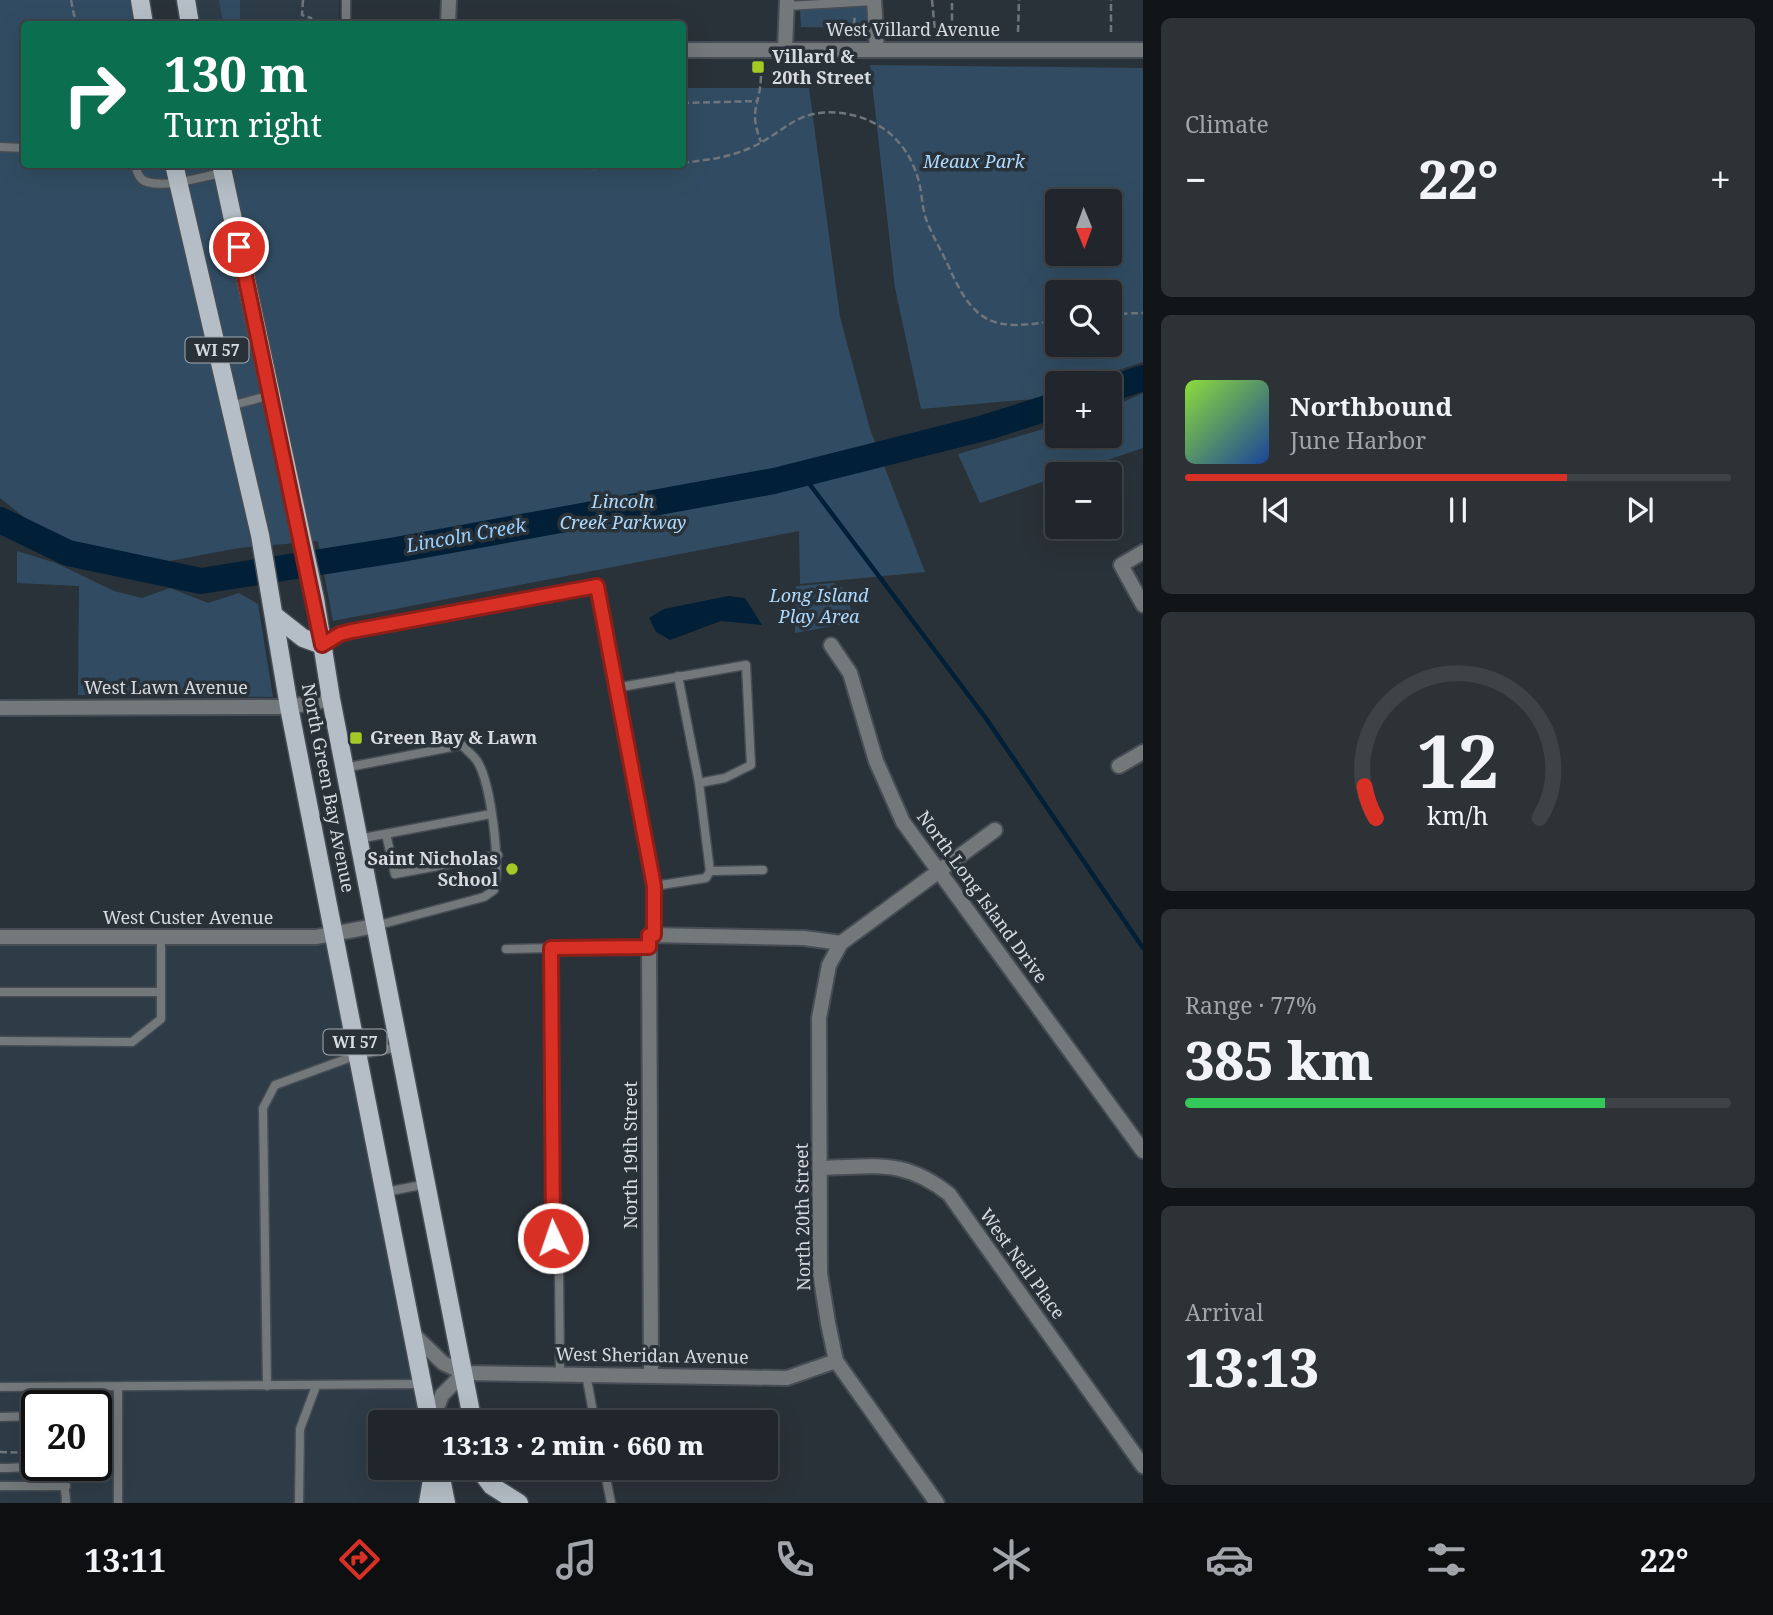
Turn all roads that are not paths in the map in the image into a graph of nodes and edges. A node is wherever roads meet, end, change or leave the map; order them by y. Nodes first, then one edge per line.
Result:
1 (139, 0) edge
2 (186, 0) edge
3 (346, 0) edge
4 (449, 0) edge
5 (874, 0) edge
6 (787, 3) edge
7 (143, 21) edge
8 (190, 21) edge
9 (346, 21) edge
10 (448, 21) edge
11 (785, 49) junction
12 (877, 49) junction
13 (686, 50) edge
14 (1143, 50) edge
15 (0, 147) edge
16 (21, 148) edge
17 (136, 168) edge
18 (221, 169) edge
19 (176, 173) edge
20 (271, 395) junction
21 (230, 406) junction
22 (1143, 552) edge
23 (1143, 605) edge
24 (274, 611) junction
25 (322, 645) junction
26 (831, 645) dead end
27 (678, 676) junction
28 (615, 688) junction
29 (331, 699) junction
30 (289, 707) junction
31 (0, 708) edge
32 (1143, 752) edge
33 (1119, 766) dead end
34 (344, 768) junction
35 (699, 783) junction
36 (491, 814) junction
37 (995, 830) dead end
38 (386, 834) junction
39 (358, 839) junction
40 (498, 855) junction
41 (763, 870) dead end
42 (710, 871) junction
43 (941, 873) junction
44 (654, 886) junction
45 (375, 926) junction
46 (336, 935) junction
47 (0, 937) edge
48 (161, 938) junction
49 (651, 939) junction
50 (841, 943) junction
51 (551, 948) junction
52 (506, 949) dead end
53 (0, 992) edge
54 (161, 992) junction
55 (0, 1041) edge
56 (400, 1047) junction
57 (357, 1055) junction
58 (1143, 1151) edge
59 (821, 1168) junction
60 (427, 1184) junction
61 (384, 1192) junction
62 (412, 1333) junction
63 (836, 1361) junction
64 (464, 1373) junction
65 (560, 1374) junction
66 (586, 1374) junction
67 (651, 1374) junction
68 (422, 1384) junction
69 (316, 1386) junction
70 (0, 1387) edge
71 (118, 1387) junction
72 (267, 1387) junction
73 (428, 1410) edge
74 (436, 1410) edge
75 (471, 1410) edge
76 (593, 1410) edge
77 (112, 1415) edge
78 (118, 1415) junction
79 (21, 1416) edge
80 (0, 1417) edge
81 (1143, 1466) edge
82 (0, 1468) edge
83 (434, 1480) edge
84 (440, 1480) edge
85 (483, 1480) edge
86 (488, 1480) edge
87 (606, 1480) edge
88 (0, 1486) edge
89 (66, 1486) junction
90 (930, 1501) edge
91 (66, 1503) edge
92 (118, 1503) edge
93 (299, 1503) edge
94 (428, 1503) edge
95 (446, 1503) edge
96 (487, 1503) edge
97 (519, 1503) edge
98 (611, 1503) edge

1 - 7 main road
2 - 8 main road
3 - 9 lane
4 - 10 street
5 - 6 lane
5 - 12 street
6 - 11 street
11 - 12 street, West Villard Avenue
11 - 13 street, West Villard Avenue
12 - 14 street, West Villard Avenue
15 - 16 lane
17 - 19 lane
18 - 19 lane
18 - 20 main road, North Green Bay Avenue / WI 57
19 - 21 main road, North Green Bay Avenue / WI 57
20 - 21 lane
20 - 25 main road, North Green Bay Avenue / WI 57
21 - 24 main road, North Green Bay Avenue / WI 57
22 - 23 street
24 - 25 main road
24 - 30 main road, North Green Bay Avenue / WI 57
25 - 28 lane
25 - 29 main road, North Green Bay Avenue / WI 57
26 - 43 street, North Long Island Drive
27 - 28 lane
27 - 35 lane
27 - 35 lane
28 - 44 lane
29 - 30 street, West Lawn Avenue
29 - 34 main road, North Green Bay Avenue / WI 57
30 - 31 street, West Lawn Avenue
30 - 46 main road, North Green Bay Avenue / WI 57
32 - 33 street
34 - 36 lane
34 - 39 main road, North Green Bay Avenue / WI 57
35 - 42 lane
36 - 38 lane
36 - 40 lane
37 - 43 street
38 - 39 lane
38 - 40 lane
39 - 45 main road, North Green Bay Avenue / WI 57
40 - 45 lane
41 - 42 lane
42 - 44 lane
43 - 50 street
43 - 58 street, North Long Island Drive
44 - 49 lane
45 - 46 street, West Custer Avenue
45 - 56 main road, North Green Bay Avenue / WI 57
46 - 48 street, West Custer Avenue
46 - 57 main road, North Green Bay Avenue / WI 57
47 - 48 street, West Custer Avenue
48 - 54 lane
49 - 50 street
49 - 51 lane
49 - 67 street, North 19th Street
50 - 59 street, North 20th Street
51 - 52 lane
51 - 65 lane
53 - 54 lane
54 - 55 lane
56 - 57 lane
56 - 60 main road, North Green Bay Avenue / WI 57
57 - 61 main road, North Green Bay Avenue / WI 57
57 - 72 lane
59 - 63 street, North 20th Street
59 - 81 street, West Neil Place
60 - 61 lane
60 - 64 main road, North Green Bay Avenue / WI 57
61 - 62 main road, North Green Bay Avenue / WI 57
62 - 64 street
62 - 68 main road, North Green Bay Avenue / WI 57
63 - 67 street, West Sheridan Avenue
63 - 90 street, North 20th Street
64 - 65 street, West Sheridan Avenue
64 - 74 street
64 - 75 main road, North Green Bay Avenue / WI 57
65 - 66 street, West Sheridan Avenue
66 - 67 street, West Sheridan Avenue
66 - 76 lane
68 - 69 lane
68 - 73 main road, North Green Bay Avenue / WI 57
69 - 72 lane
69 - 93 lane
70 - 71 lane
71 - 72 lane
71 - 78 lane
77 - 78 lane
78 - 92 lane
79 - 80 lane
82 - 89 lane
83 - 94 main road
84 - 95 main road
85 - 96 main road
86 - 97 main road
87 - 98 lane
88 - 89 lane
89 - 91 lane

